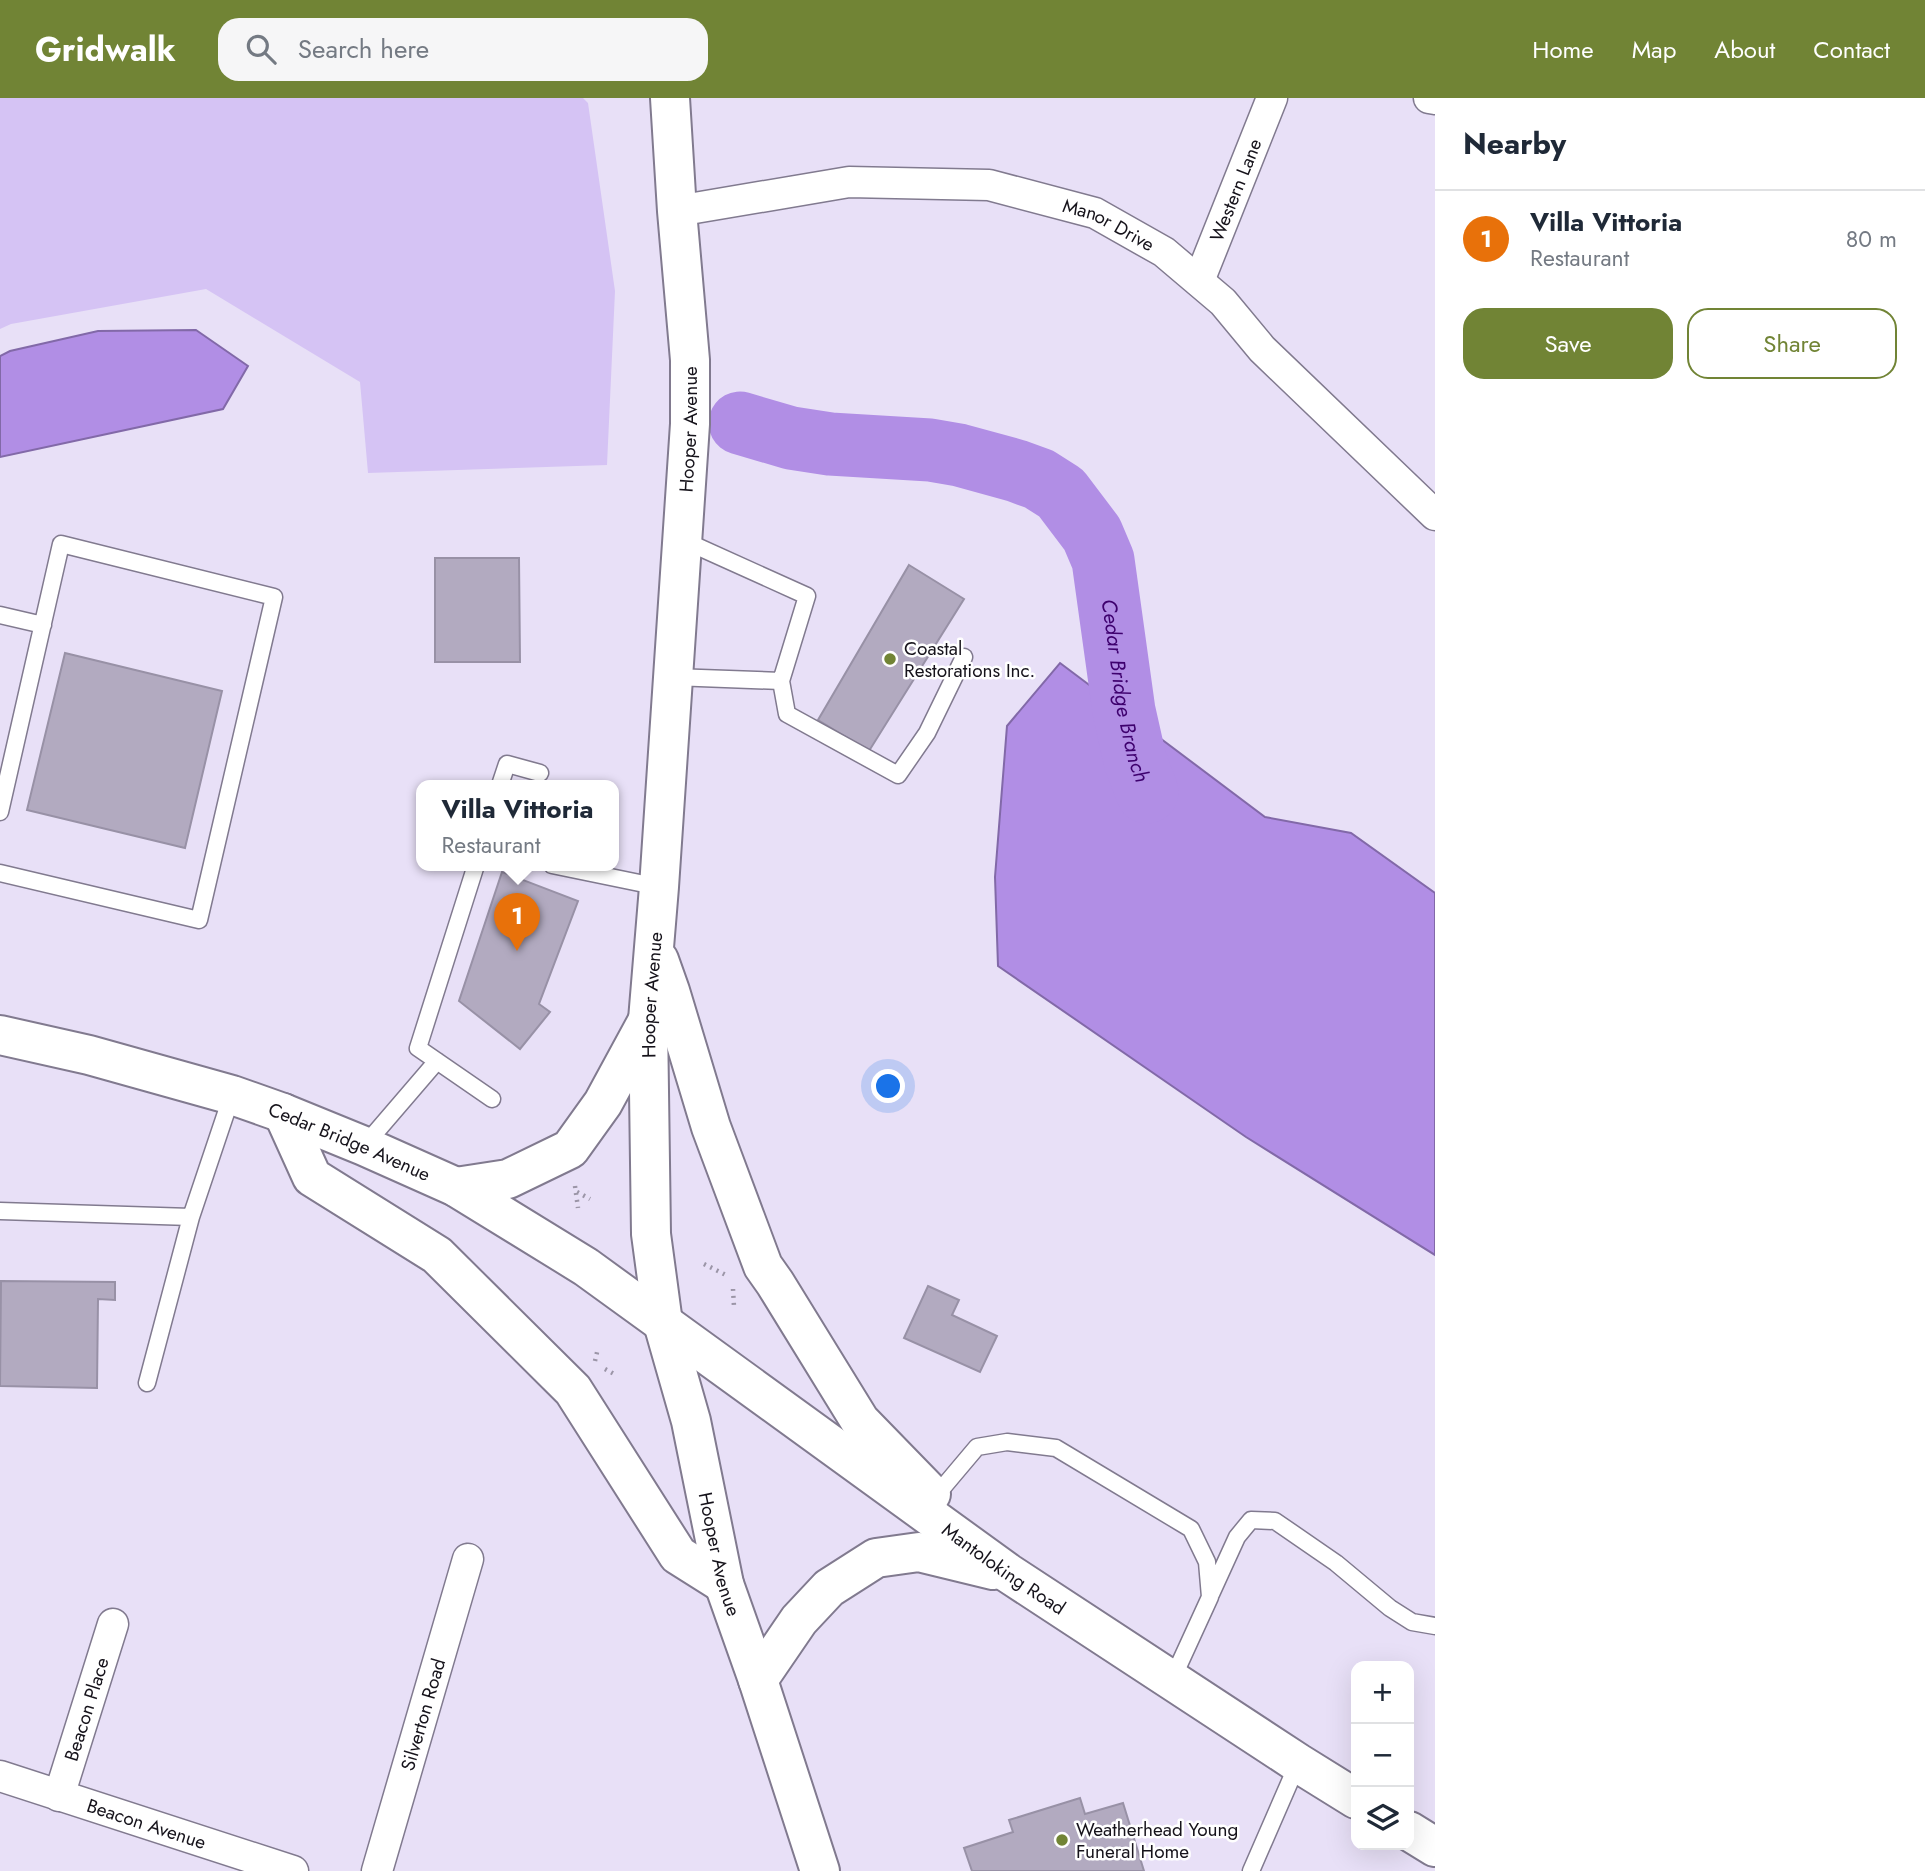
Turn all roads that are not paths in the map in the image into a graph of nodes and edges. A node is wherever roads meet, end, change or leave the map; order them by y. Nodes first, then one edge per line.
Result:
1 (670, 98) edge
2 (1272, 98) edge
3 (1429, 98) edge
4 (1435, 99) edge
5 (677, 211) junction
6 (1199, 281) junction
7 (1435, 515) edge
8 (683, 540) junction
9 (0, 615) edge
10 (43, 625) junction
11 (964, 657) dead end
12 (673, 677) junction
13 (781, 681) junction
14 (540, 773) dead end
15 (502, 780) edge
16 (0, 811) edge
17 (473, 871) edge
18 (581, 871) edge
19 (0, 873) edge
20 (660, 887) junction
21 (654, 946) junction
22 (648, 1020) junction
23 (0, 1035) edge
24 (437, 1061) junction
25 (232, 1096) junction
26 (492, 1099) dead end
27 (283, 1113) junction
28 (364, 1146) junction
29 (456, 1188) junction
30 (0, 1211) edge
31 (191, 1217) junction
32 (663, 1323) junction
33 (147, 1383) dead end
34 (930, 1504) junction
35 (468, 1559) dead end
36 (1008, 1573) junction
37 (724, 1584) junction
38 (1210, 1597) junction
39 (113, 1624) dead end
40 (1435, 1626) edge
41 (758, 1680) junction
42 (1171, 1680) junction
43 (1298, 1763) junction
44 (0, 1776) edge
45 (59, 1796) junction
46 (1351, 1796) edge
47 (1414, 1834) edge
48 (1435, 1847) edge
49 (293, 1871) edge
50 (377, 1871) edge
51 (820, 1871) edge
52 (1251, 1871) edge

1 - 5 main road, Hooper Avenue
2 - 6 street, Western Lane
3 - 4 street
5 - 6 street, Manor Drive
5 - 8 main road, Hooper Avenue
6 - 7 street, Manor Drive
8 - 12 main road, Hooper Avenue
8 - 13 lane
9 - 10 lane
10 - 16 lane
10 - 19 lane
11 - 13 lane
12 - 13 lane
12 - 20 main road, Hooper Avenue
14 - 15 lane
17 - 24 lane
18 - 20 lane
20 - 21 main road, Hooper Avenue
21 - 22 main road, Hooper Avenue
21 - 34 main road
22 - 29 main road
22 - 32 main road, Hooper Avenue
23 - 25 main road, Cedar Bridge Avenue
24 - 26 lane
24 - 28 lane
25 - 27 main road, Cedar Bridge Avenue
25 - 31 lane
27 - 28 main road, Cedar Bridge Avenue
27 - 37 main road
28 - 29 main road, Cedar Bridge Avenue
29 - 32 main road, Cedar Bridge Avenue
30 - 31 lane
31 - 33 lane
32 - 34 main road, Mantoloking Road
32 - 37 main road, Hooper Avenue
34 - 36 main road, Mantoloking Road
34 - 38 lane
35 - 50 street, Silverton Road
36 - 41 main road
36 - 42 main road, Mantoloking Road
37 - 41 main road, Hooper Avenue
38 - 40 lane
38 - 42 lane
39 - 45 street, Beacon Place
41 - 51 main road, Hooper Avenue
42 - 43 main road, Mantoloking Road
43 - 46 main road, Mantoloking Road
43 - 52 lane
44 - 45 street, Beacon Avenue
45 - 49 street, Beacon Avenue
47 - 48 main road

